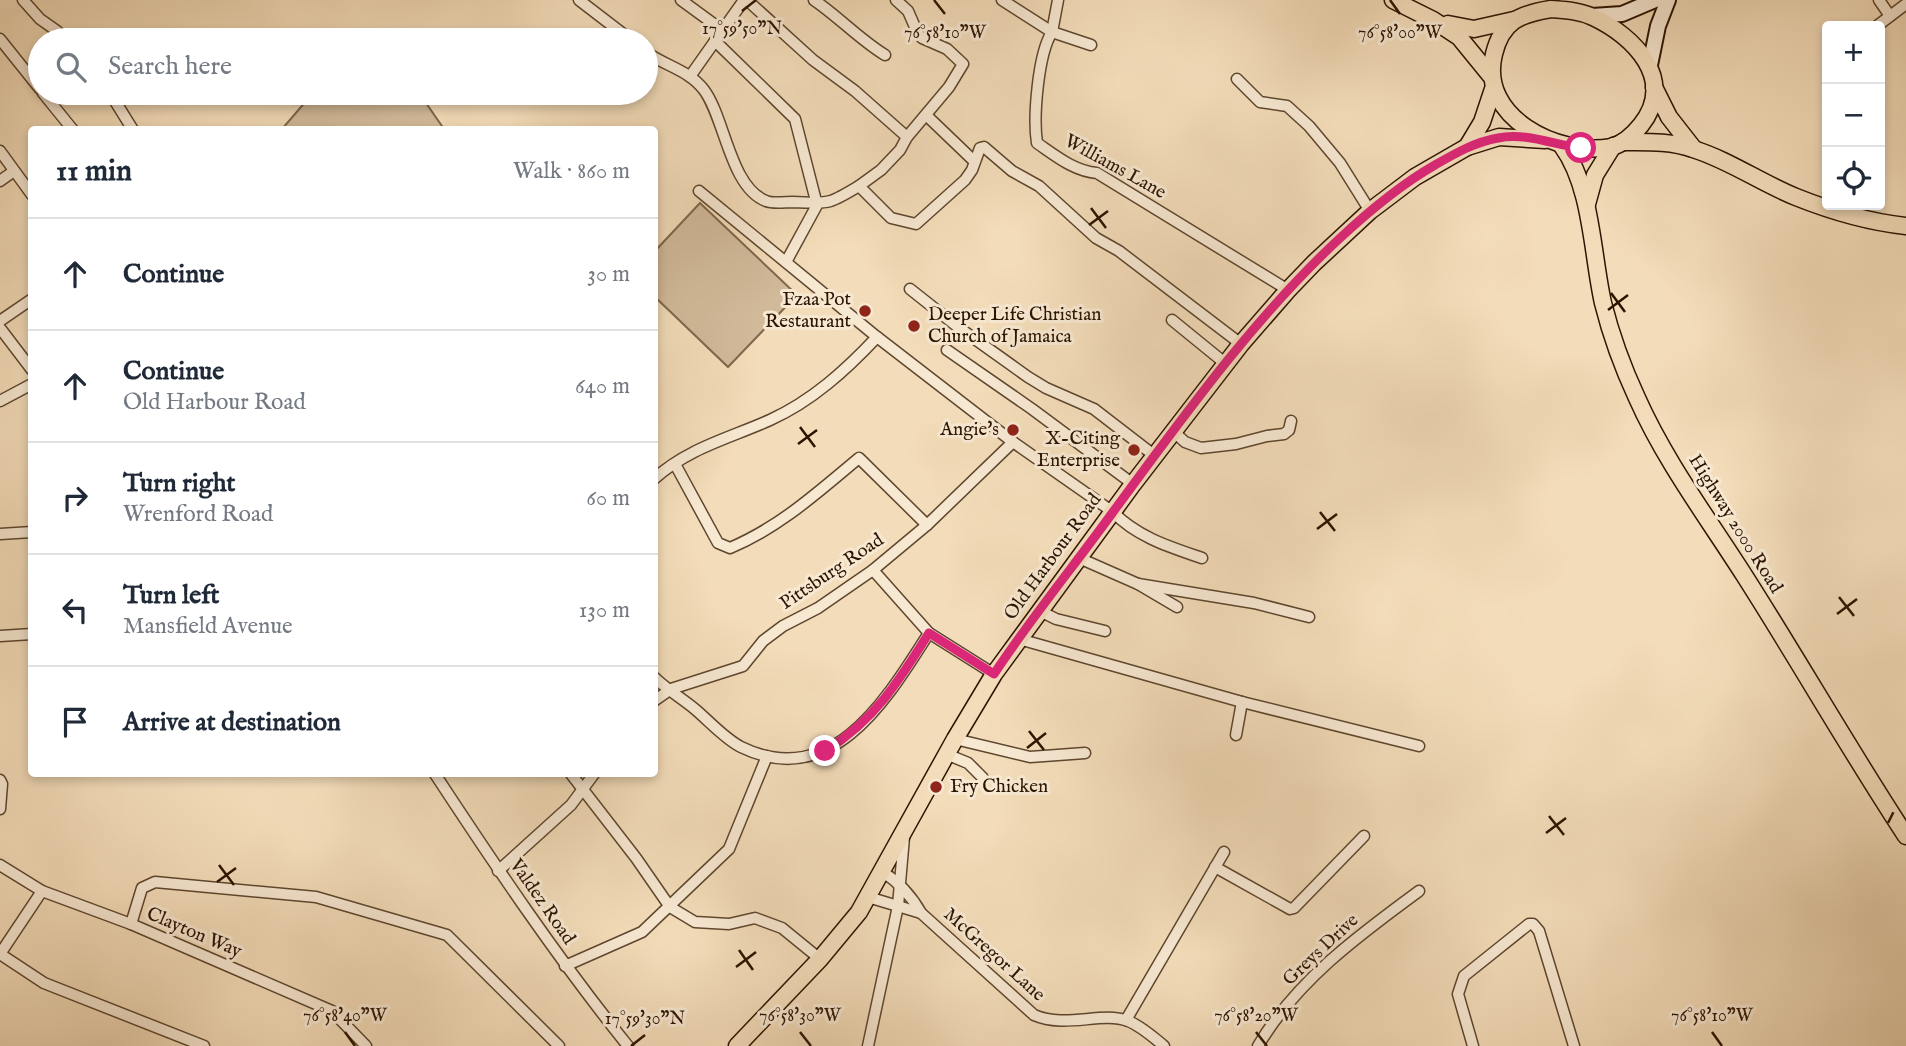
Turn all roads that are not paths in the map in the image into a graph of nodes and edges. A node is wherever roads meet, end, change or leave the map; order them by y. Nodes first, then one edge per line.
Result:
1 (23, 0) edge
2 (579, 0) edge
3 (681, 0) edge
4 (746, 0) edge
5 (814, 0) edge
6 (896, 0) edge
7 (1002, 0) edge
8 (1058, 0) edge
9 (1393, 0) edge
10 (1655, 0) edge
11 (1668, 0) edge
12 (1879, 0) edge
13 (1906, 4) edge
14 (1592, 16) junction
15 (1890, 16) junction
16 (1433, 20) junction
17 (1514, 20) junction
18 (1884, 21) edge
19 (54, 28) edge
20 (615, 28) edge
21 (722, 30) junction
22 (1052, 32) junction
23 (0, 39) edge
24 (716, 41) junction
25 (1091, 45) dead end
26 (885, 55) dead end
27 (658, 60) edge
28 (1650, 65) junction
29 (28, 74) edge
30 (691, 75) junction
31 (1237, 79) dead end
32 (1492, 82) junction
33 (1654, 87) junction
34 (53, 105) edge
35 (117, 105) edge
36 (926, 115) junction
37 (70, 126) edge
38 (131, 126) edge
39 (907, 137) junction
40 (1545, 139) junction
41 (1618, 144) junction
42 (1562, 146) junction
43 (1467, 147) junction
44 (1694, 149) junction
45 (0, 151) edge
46 (974, 161) junction
47 (14, 171) junction
48 (0, 181) edge
49 (859, 186) junction
50 (28, 190) edge
51 (699, 191) dead end
52 (817, 205) junction
53 (1587, 209) junction
54 (1370, 211) junction
55 (1906, 226) edge
56 (786, 262) junction
57 (910, 289) dead end
58 (1288, 290) junction
59 (28, 302) edge
60 (1172, 320) dead end
61 (0, 321) edge
62 (0, 328) edge
63 (877, 337) junction
64 (1241, 344) junction
65 (947, 349) dead end
66 (1226, 364) junction
67 (28, 365) edge
68 (28, 386) edge
69 (0, 401) edge
70 (1292, 421) dead end
71 (1174, 432) junction
72 (1013, 442) junction
73 (1155, 456) junction
74 (675, 464) junction
75 (658, 476) edge
76 (1133, 484) junction
77 (1113, 512) junction
78 (927, 525) junction
79 (28, 532) edge
80 (0, 534) edge
81 (1079, 558) junction
82 (1202, 558) dead end
83 (873, 570) junction
84 (1138, 584) junction
85 (1177, 607) dead end
86 (1040, 611) junction
87 (1309, 617) dead end
88 (1105, 631) dead end
89 (929, 633) junction
90 (28, 634) edge
91 (0, 636) edge
92 (1019, 639) junction
93 (994, 674) junction
94 (658, 680) edge
95 (671, 689) junction
96 (658, 698) edge
97 (1242, 702) junction
98 (1236, 735) dead end
99 (955, 739) junction
100 (1419, 746) dead end
101 (1085, 753) dead end
102 (946, 754) junction
103 (767, 756) junction
104 (437, 777) edge
105 (573, 777) edge
106 (592, 777) edge
107 (983, 778) dead end
108 (0, 780) edge
109 (583, 789) junction
110 (0, 809) edge
111 (905, 831) junction
112 (1364, 836) dead end
113 (1906, 836) edge
114 (1224, 852) dead end
115 (0, 865) edge
116 (1215, 867) junction
117 (498, 871) junction
118 (883, 872) junction
119 (901, 884) junction
120 (42, 891) junction
121 (1419, 891) dead end
122 (868, 897) junction
123 (898, 906) junction
124 (670, 907) junction
125 (921, 913) junction
126 (131, 924) junction
127 (0, 954) edge
128 (820, 959) junction
129 (565, 966) junction
130 (1126, 1020) junction
131 (204, 1046) edge
132 (366, 1046) edge
133 (559, 1046) edge
134 (628, 1046) edge
135 (737, 1046) edge
136 (867, 1046) edge
137 (1164, 1046) edge
138 (1258, 1046) edge
139 (1473, 1046) edge
140 (1574, 1046) edge

1 - 19 street
2 - 20 street
3 - 21 street
4 - 21 street
4 - 39 street
5 - 26 street
6 - 36 street
7 - 22 street
8 - 22 street
9 - 16 main road
10 - 14 main road
11 - 28 main road
12 - 15 street
13 - 15 street
14 - 17 main road
14 - 28 main road
15 - 18 street
16 - 17 main road
16 - 32 main road
17 - 32 main road
21 - 24 street
22 - 25 street
22 - 58 street, Williams Lane
23 - 29 street
24 - 30 street
24 - 52 street
27 - 30 street
28 - 33 main road
30 - 52 street
31 - 54 street
32 - 40 main road
32 - 43 main road
33 - 41 main road
33 - 44 main road
34 - 37 street
35 - 38 street
36 - 39 street
36 - 46 street
39 - 49 street
40 - 42 main road
40 - 43 main road, Old Harbour Road
41 - 42 main road
41 - 44 main road
41 - 53 main road, Highway 2000 Road
42 - 53 main road, Highway 2000 Road
43 - 54 main road, Old Harbour Road
44 - 55 main road
45 - 47 street
46 - 49 street
46 - 64 street
47 - 48 street
47 - 50 street
49 - 52 street
51 - 56 street
52 - 56 street
53 - 113 main road, Highway 2000 Road
54 - 58 main road, Old Harbour Road
56 - 63 street
57 - 73 street
58 - 64 main road, Old Harbour Road
59 - 61 street
60 - 66 street
62 - 67 street
63 - 72 street
63 - 74 street
64 - 66 main road, Old Harbour Road
65 - 76 street
66 - 71 main road, Old Harbour Road
68 - 69 street
70 - 71 street
71 - 73 main road, Old Harbour Road
72 - 77 street
72 - 78 street, Pittsburg Road
73 - 76 main road, Old Harbour Road
74 - 75 street
74 - 78 street
76 - 77 main road, Old Harbour Road
77 - 81 main road, Old Harbour Road
77 - 82 street
78 - 83 street, Pittsburg Road
79 - 80 street
81 - 84 street
81 - 86 main road, Old Harbour Road
83 - 89 street
83 - 95 street, Pittsburg Road
84 - 85 street
84 - 87 street
86 - 88 street
86 - 92 main road, Old Harbour Road
89 - 93 street
89 - 103 street
90 - 91 street
92 - 93 main road, Old Harbour Road
92 - 97 street
93 - 99 main road, Old Harbour Road
94 - 95 street
95 - 96 street, Pittsburg Road
95 - 103 street
97 - 98 street
97 - 100 street
99 - 101 street
99 - 102 main road, Old Harbour Road
102 - 107 street
102 - 111 main road, Old Harbour Road
103 - 124 street
104 - 117 street, Valdez Road
105 - 109 street
106 - 109 street
108 - 110 street
109 - 117 street
109 - 124 street
111 - 118 main road, Old Harbour Road
111 - 119 street
112 - 116 street
114 - 116 street
115 - 120 street, Clayton Way
116 - 130 street
117 - 129 street, Valdez Road
118 - 119 street
118 - 122 main road, Old Harbour Road
119 - 123 street
119 - 125 street, McGregor Lane
120 - 126 street, Clayton Way
120 - 127 street
121 - 138 street, Greys Drive
122 - 123 street, McGregor Lane
122 - 128 main road, Old Harbour Road
123 - 125 street, McGregor Lane
123 - 136 street
124 - 128 street
124 - 129 street
125 - 130 street, McGregor Lane
126 - 132 street, Clayton Way
126 - 133 street
127 - 131 street
128 - 135 main road, Old Harbour Road
129 - 134 street, Valdez Road
130 - 137 street
139 - 140 street

